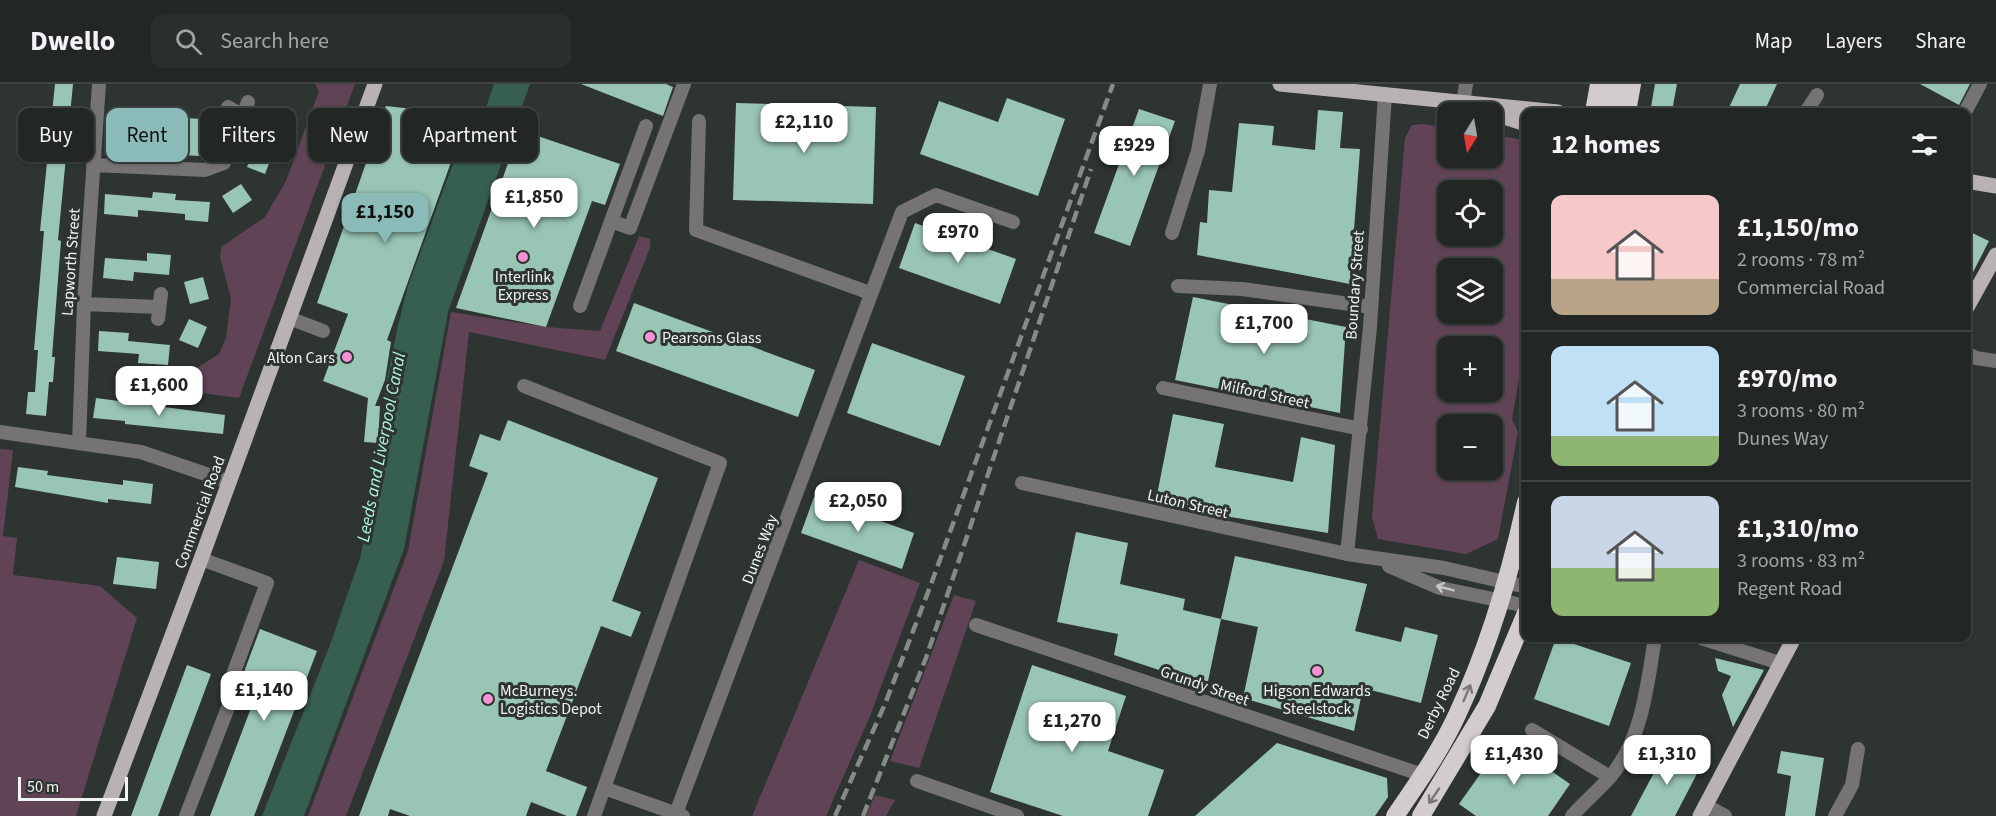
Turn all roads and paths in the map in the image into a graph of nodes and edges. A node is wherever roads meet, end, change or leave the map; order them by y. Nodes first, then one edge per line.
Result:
1 (99, 84) edge
2 (375, 84) edge
3 (684, 84) edge
4 (1210, 84) edge
5 (1280, 84) edge
6 (1466, 84) edge
7 (1599, 84) edge
8 (1617, 84) edge
9 (1632, 84) edge
10 (1980, 84) edge
11 (1395, 91) edge
12 (1817, 95) dead end
13 (248, 102) dead end
14 (1453, 102) edge
15 (1463, 102) edge
16 (1503, 107) edge
17 (246, 108) edge
18 (1595, 108) edge
19 (1613, 108) edge
20 (1628, 108) edge
21 (1809, 108) edge
22 (1967, 108) edge
23 (1521, 109) edge
24 (1503, 117) edge
25 (699, 121) dead end
26 (1521, 122) edge
27 (646, 126) dead end
28 (225, 162) edge
29 (93, 165) junction
30 (1971, 182) edge
31 (1996, 186) edge
32 (611, 221) junction
33 (1013, 222) dead end
34 (1172, 233) dead end
35 (1996, 255) edge
36 (1178, 286) dead end
37 (870, 293) junction
38 (1971, 300) edge
39 (84, 304) junction
40 (580, 306) dead end
41 (160, 307) dead end
42 (1371, 307) junction
43 (289, 318) junction
44 (323, 331) dead end
45 (1971, 355) edge
46 (1996, 361) edge
47 (524, 386) dead end
48 (1163, 388) dead end
49 (1361, 429) junction
50 (0, 432) edge
51 (79, 442) junction
52 (229, 482) junction
53 (1022, 483) dead end
54 (1521, 522) edge
55 (1347, 554) junction
56 (201, 559) junction
57 (1376, 560) junction
58 (1506, 582) junction
59 (1521, 586) edge
60 (1502, 600) junction
61 (1521, 605) edge
62 (976, 625) dead end
63 (1521, 625) edge
64 (1654, 642) edge
65 (1714, 642) edge
66 (1792, 642) edge
67 (1780, 663) junction
68 (1532, 730) dead end
69 (1858, 749) dead end
70 (1423, 775) junction
71 (1610, 777) junction
72 (917, 781) dead end
73 (604, 788) junction
74 (1702, 811) edge
75 (678, 815) edge
76 (104, 816) edge
77 (186, 816) edge
78 (594, 816) edge
79 (1017, 816) edge
80 (1395, 816) edge
81 (1421, 816) edge
82 (1572, 816) edge
83 (1725, 816) edge
84 (1835, 816) edge

1 - 29 street, Lapworth Street
2 - 43 main road, Commercial Road
3 - 32 street
4 - 34 street
5 - 11 main road
6 - 15 street
7 - 18 highway
8 - 19 highway
9 - 20 highway
10 - 22 street
11 - 14 main road
11 - 42 street, Boundary Street
12 - 21 street
13 - 17 street
16 - 23 main road
24 - 26 main road
25 - 37 street
27 - 32 street
28 - 29 street
29 - 39 street, Lapworth Street
30 - 31 main road
32 - 40 street
33 - 37 street, Dunes Way
35 - 38 main road
36 - 42 street
37 - 75 street, Dunes Way
39 - 41 street
39 - 51 street, Lapworth Street
42 - 49 street, Boundary Street
43 - 44 street
43 - 52 main road, Commercial Road
45 - 46 street
47 - 73 street
48 - 49 street, Milford Street
49 - 55 street, Boundary Street
50 - 51 street
51 - 52 street
52 - 56 main road, Commercial Road
53 - 55 street, Luton Street
54 - 58 highway, Derby Road
55 - 57 street
56 - 76 main road, Commercial Road
56 - 77 street
57 - 58 street
60 -> 57 street
58 - 59 street
58 - 60 highway, Derby Road
60 - 61 street
70 -> 60 highway, Derby Road
62 - 70 street, Grundy Street
63 -> 81 highway
64 - 71 street
65 - 67 street
66 - 67 main road
67 - 74 main road
68 - 71 street
69 - 84 street
70 - 80 highway, Derby Road
71 - 82 street
72 - 79 street
73 - 75 street
73 - 78 street
74 - 83 street

